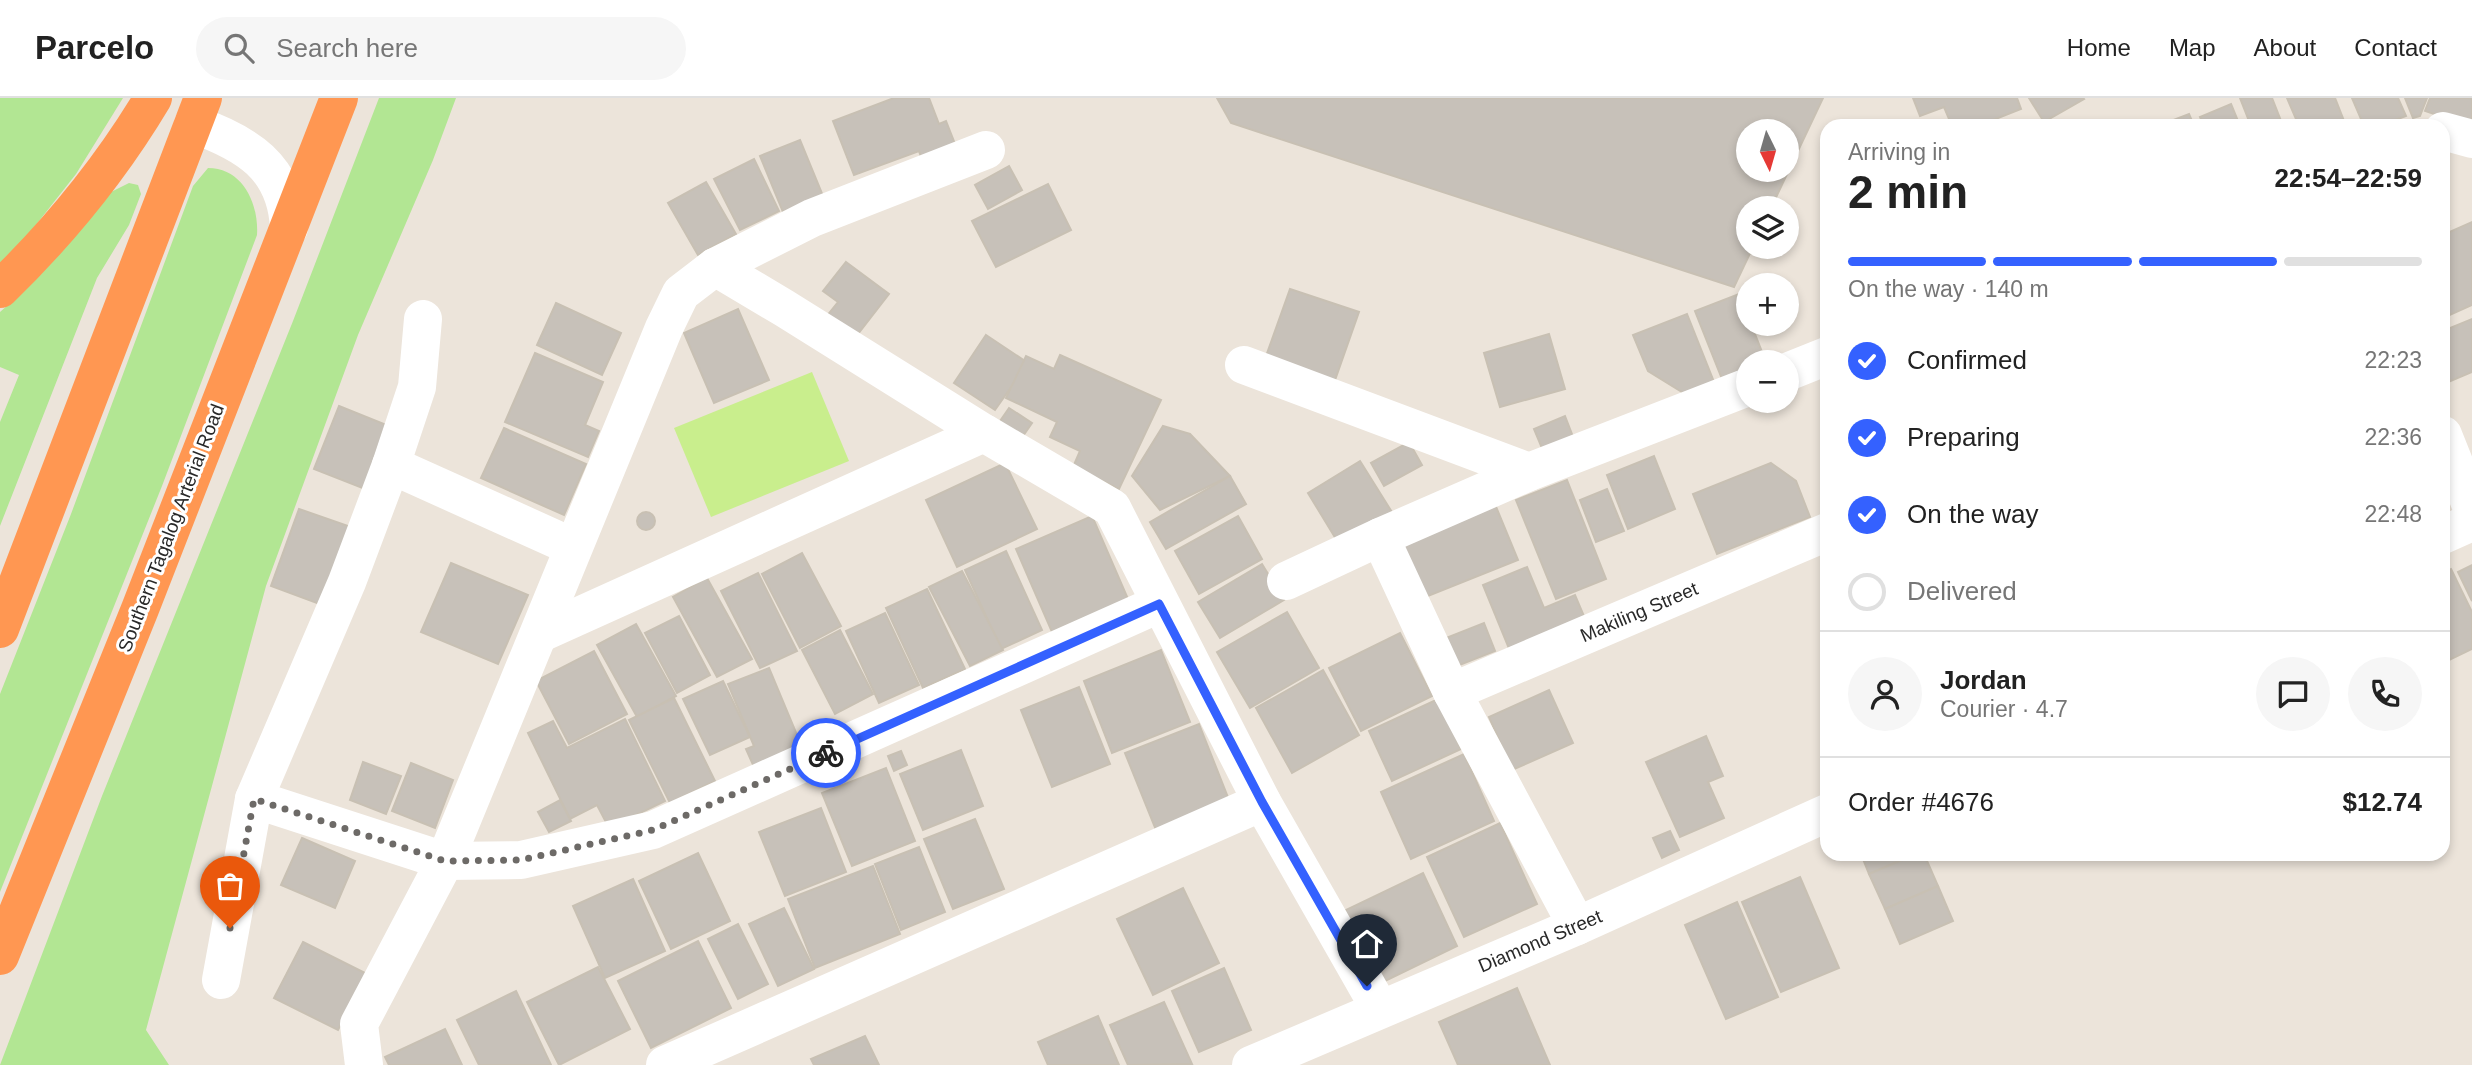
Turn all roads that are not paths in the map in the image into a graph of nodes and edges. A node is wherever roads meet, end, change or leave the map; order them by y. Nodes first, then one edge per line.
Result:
1 (153, 98) edge
2 (339, 98) edge
3 (198, 111) edge
4 (2450, 133) edge
5 (2472, 139) edge
6 (986, 150) dead end
7 (289, 228) junction
8 (715, 267) junction
9 (0, 289) edge
10 (423, 318) dead end
11 (1820, 359) edge
12 (1244, 365) dead end
13 (1799, 367) edge
14 (1736, 392) edge
15 (984, 433) junction
16 (2450, 453) edge
17 (391, 465) junction
18 (1529, 472) junction
19 (2472, 508) edge
20 (2472, 522) edge
21 (2450, 532) edge
22 (1820, 535) edge
23 (1380, 537) junction
24 (573, 547) junction
25 (1286, 581) dead end
26 (1159, 604) junction
27 (0, 629) edge
28 (539, 634) junction
29 (1452, 692) junction
30 (254, 799) junction
31 (1262, 802) junction
32 (1820, 816) edge
33 (445, 861) junction
34 (1577, 926) junction
35 (0, 956) edge
36 (221, 980) dead end
37 (1380, 1009) junction
38 (364, 1065) edge
39 (665, 1065) edge
40 (1251, 1065) edge

1 - 9 highway
2 - 7 highway, Southern Tagalog Arterial Road
3 - 7 street
3 - 27 highway
4 - 5 street
6 - 8 street
7 - 35 highway, Southern Tagalog Arterial Road
8 - 15 street
8 - 24 street
10 - 17 street
11 - 13 street
12 - 18 street
14 - 18 street
15 - 26 street
15 - 28 street
16 - 19 street
17 - 24 street
17 - 30 street
18 - 23 street
20 - 21 street
22 - 29 street, Makiling Street
23 - 25 street
23 - 29 street
24 - 28 street
26 - 31 street
26 - 33 street
28 - 33 street
29 - 34 street
30 - 33 street
30 - 36 street
31 - 37 street
31 - 39 street
32 - 34 street, Diamond Street
33 - 38 street
34 - 37 street, Diamond Street
37 - 40 street, Diamond Street

